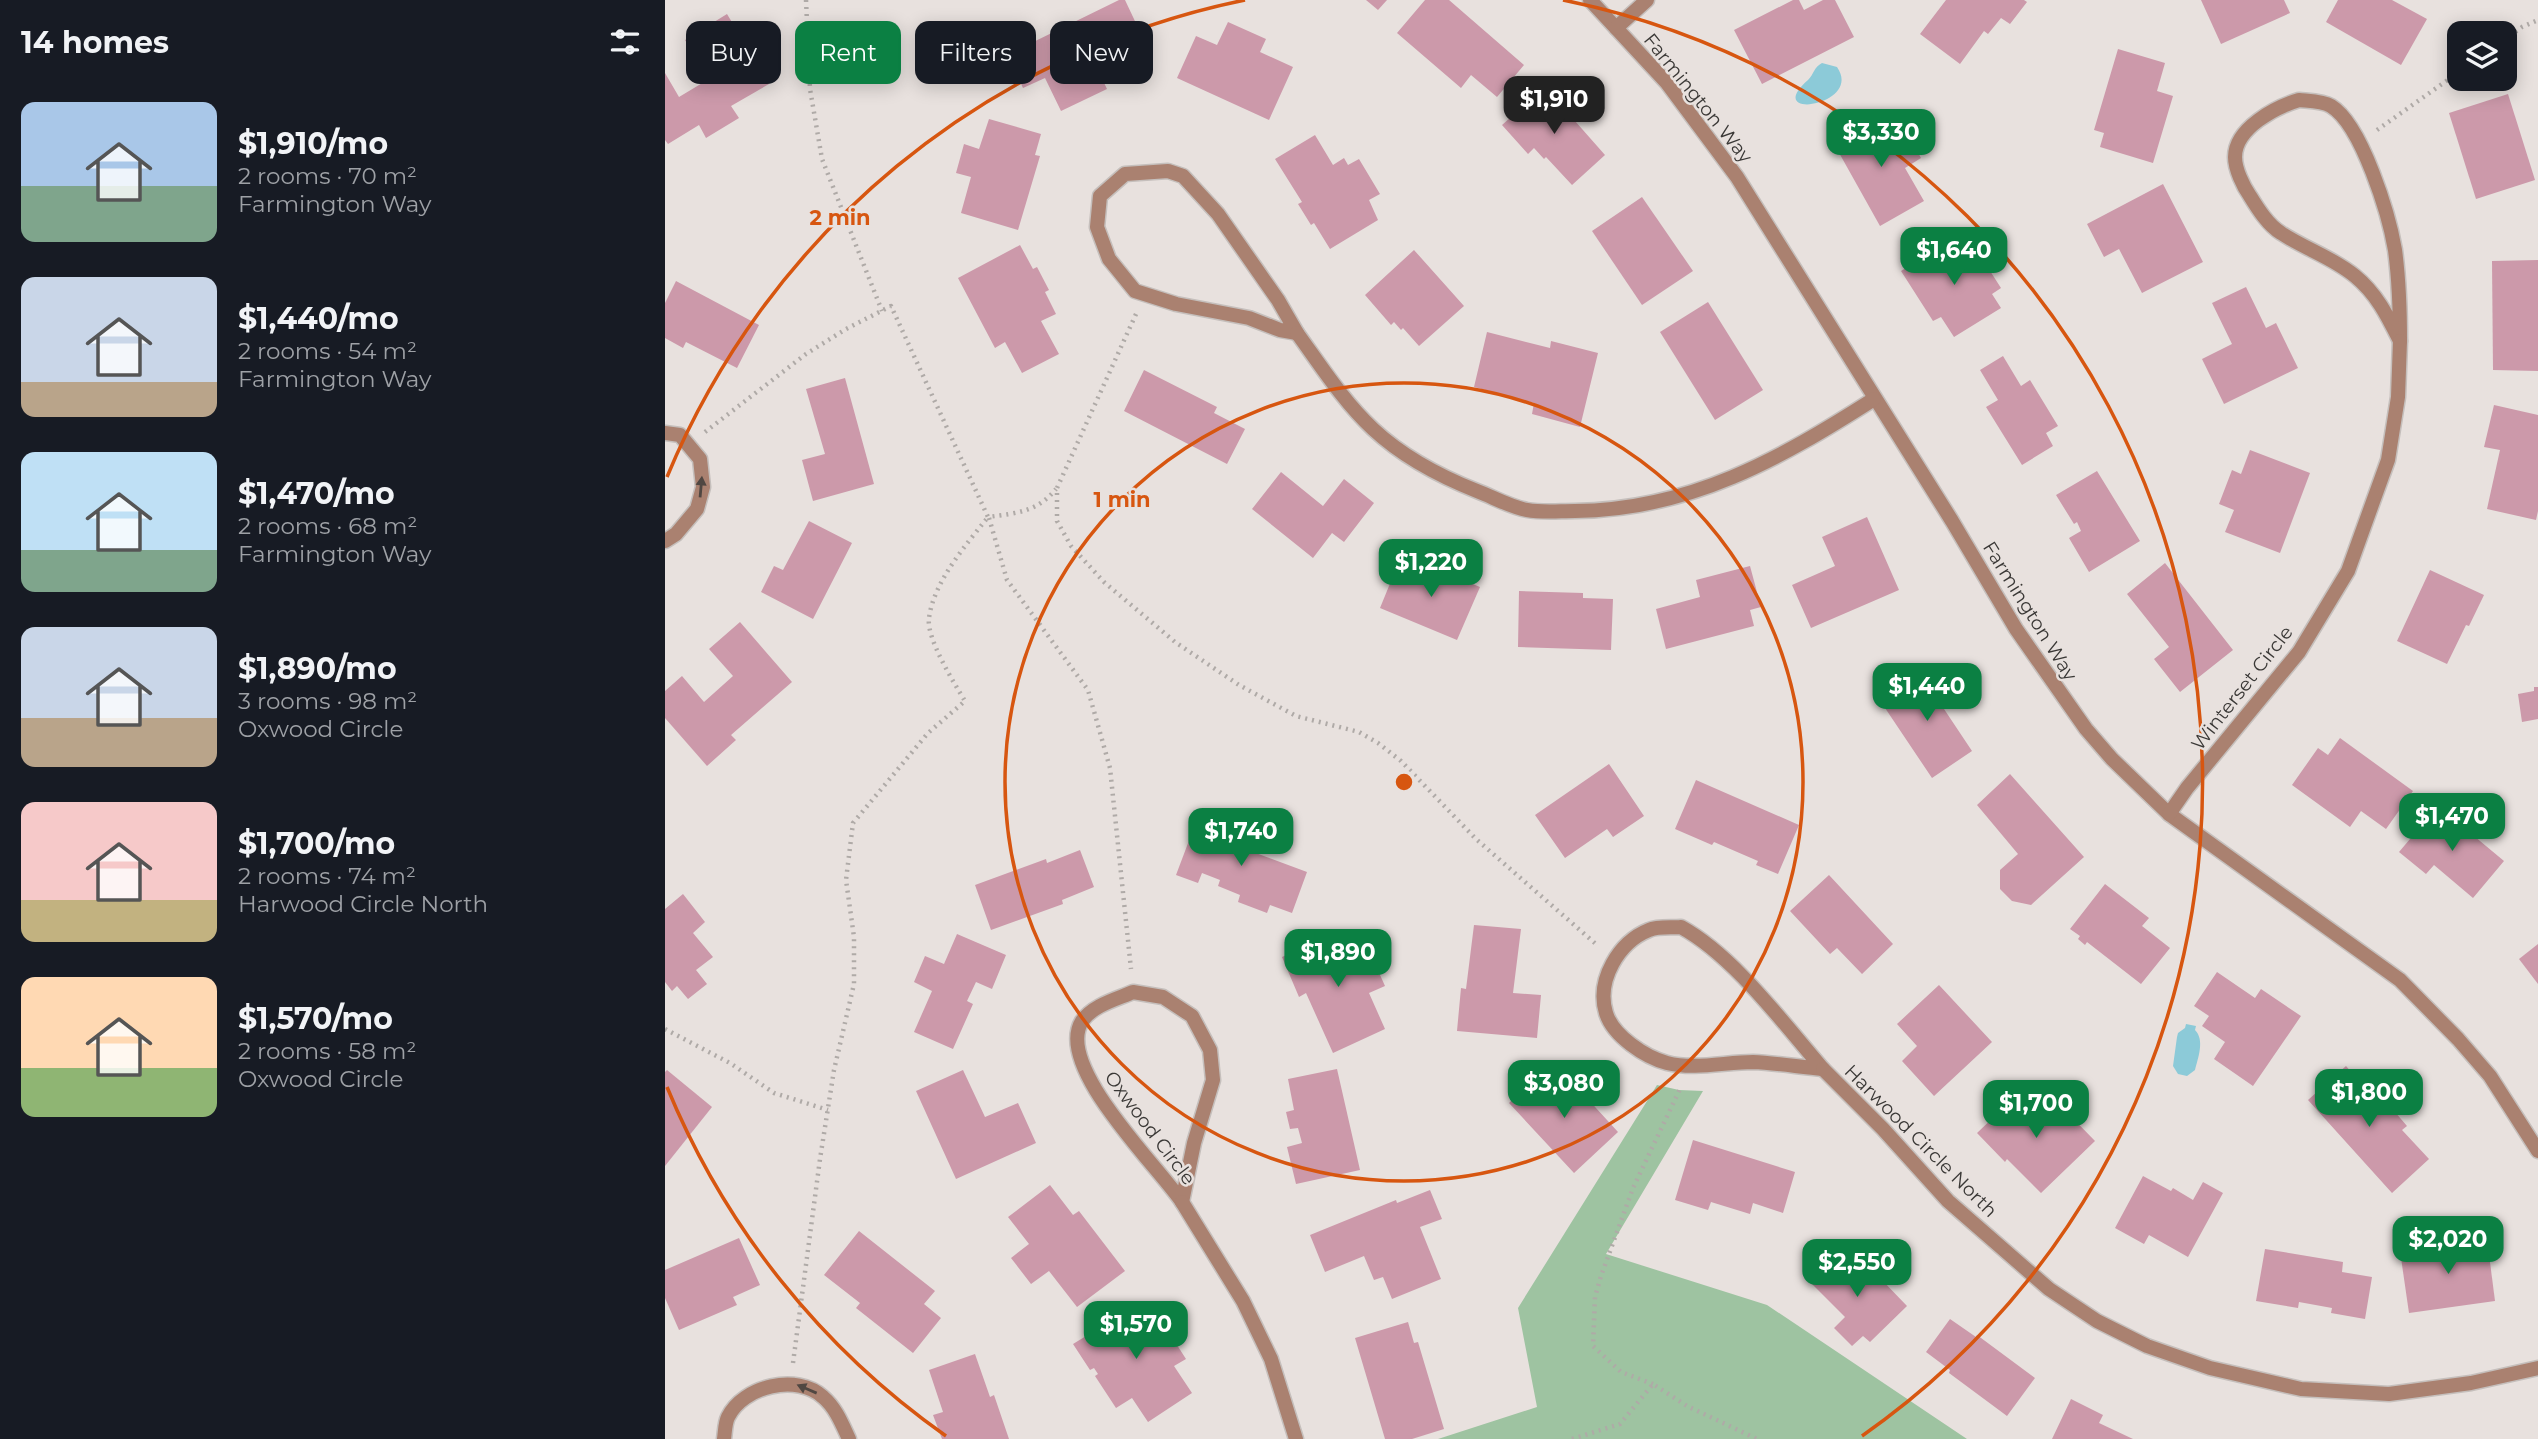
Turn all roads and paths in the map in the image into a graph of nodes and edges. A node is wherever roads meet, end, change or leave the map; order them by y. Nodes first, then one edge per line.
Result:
1 (806, 0) edge
2 (1590, 0) edge
3 (1647, 0) edge
4 (2538, 20) edge
5 (1616, 28) junction
6 (2517, 31) edge
7 (2447, 80) edge
8 (2360, 142) junction
9 (1145, 294) junction
10 (882, 311) junction
11 (1297, 333) junction
12 (2400, 341) junction
13 (1874, 398) junction
14 (665, 433) edge
15 (689, 445) junction
16 (1057, 488) junction
17 (988, 517) junction
18 (665, 541) edge
19 (2169, 814) junction
20 (1613, 960) junction
21 (1133, 992) junction
22 (665, 1029) edge
23 (1694, 1064) junction
24 (1823, 1069) junction
25 (828, 1110) junction
26 (2538, 1150) edge
27 (1182, 1202) junction
28 (2538, 1368) edge
29 (1653, 1384) junction
30 (790, 1385) junction
31 (724, 1439) edge
32 (849, 1439) edge
33 (1296, 1439) edge
34 (1572, 1439) edge
35 (1757, 1439) edge

1 - 10 path
2 - 5 street, Farmington Way
3 - 5 street
4 - 6 path
5 - 13 street, Farmington Way
7 - 8 path
8 - 12 street, Winterset Circle
8 - 12 street, Winterset Circle
9 - 11 street
9 - 11 street
9 - 16 path
10 - 15 path
10 - 17 path
11 - 13 street
12 - 19 street, Winterset Circle
13 - 19 street, Farmington Way
14 - 15 street
18 -> 15 street
16 - 17 path
16 - 20 path
17 - 21 path
17 - 25 path
19 - 26 street, Farmington Way
20 - 23 street
20 - 24 street, Harwood Circle North
21 - 27 street, Oxwood Circle
21 - 27 street, Oxwood Circle
22 - 25 path
23 - 24 street
23 - 29 path
24 - 28 street, Harwood Circle North
25 - 30 path
27 - 33 street, Oxwood Circle
29 - 34 path
29 - 35 path
30 - 31 street
32 -> 30 street

